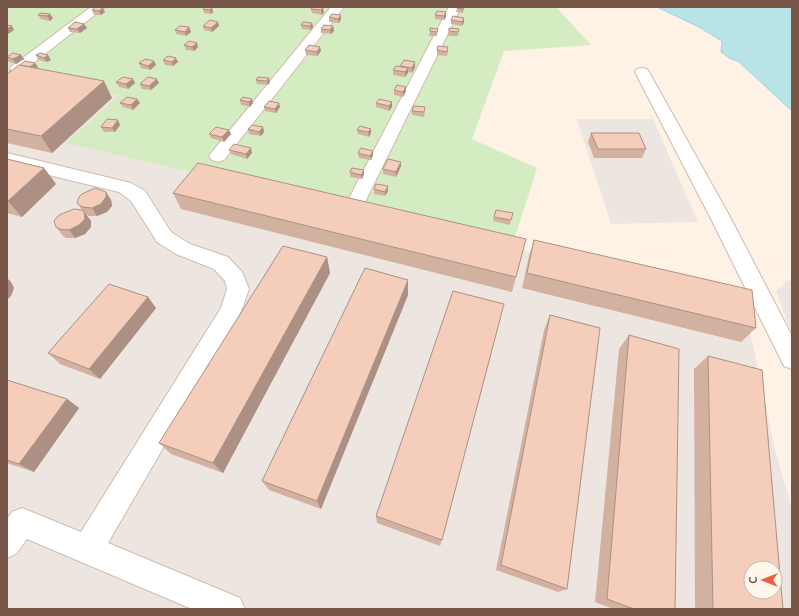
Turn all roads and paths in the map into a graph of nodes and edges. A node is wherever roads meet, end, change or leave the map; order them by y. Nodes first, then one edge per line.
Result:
1 (99, 7) edge
2 (338, 7) edge
3 (455, 7) edge
4 (17, 69) edge
5 (642, 72) dead end
6 (218, 156) dead end
7 (7, 159) edge
8 (356, 202) edge
9 (792, 359) edge
10 (12, 527) edge
11 (87, 550) junction
12 (229, 609) edge

1 - 4 lane
2 - 6 lane
3 - 8 lane
5 - 9 lane
7 - 11 lane
10 - 11 lane
11 - 12 lane

